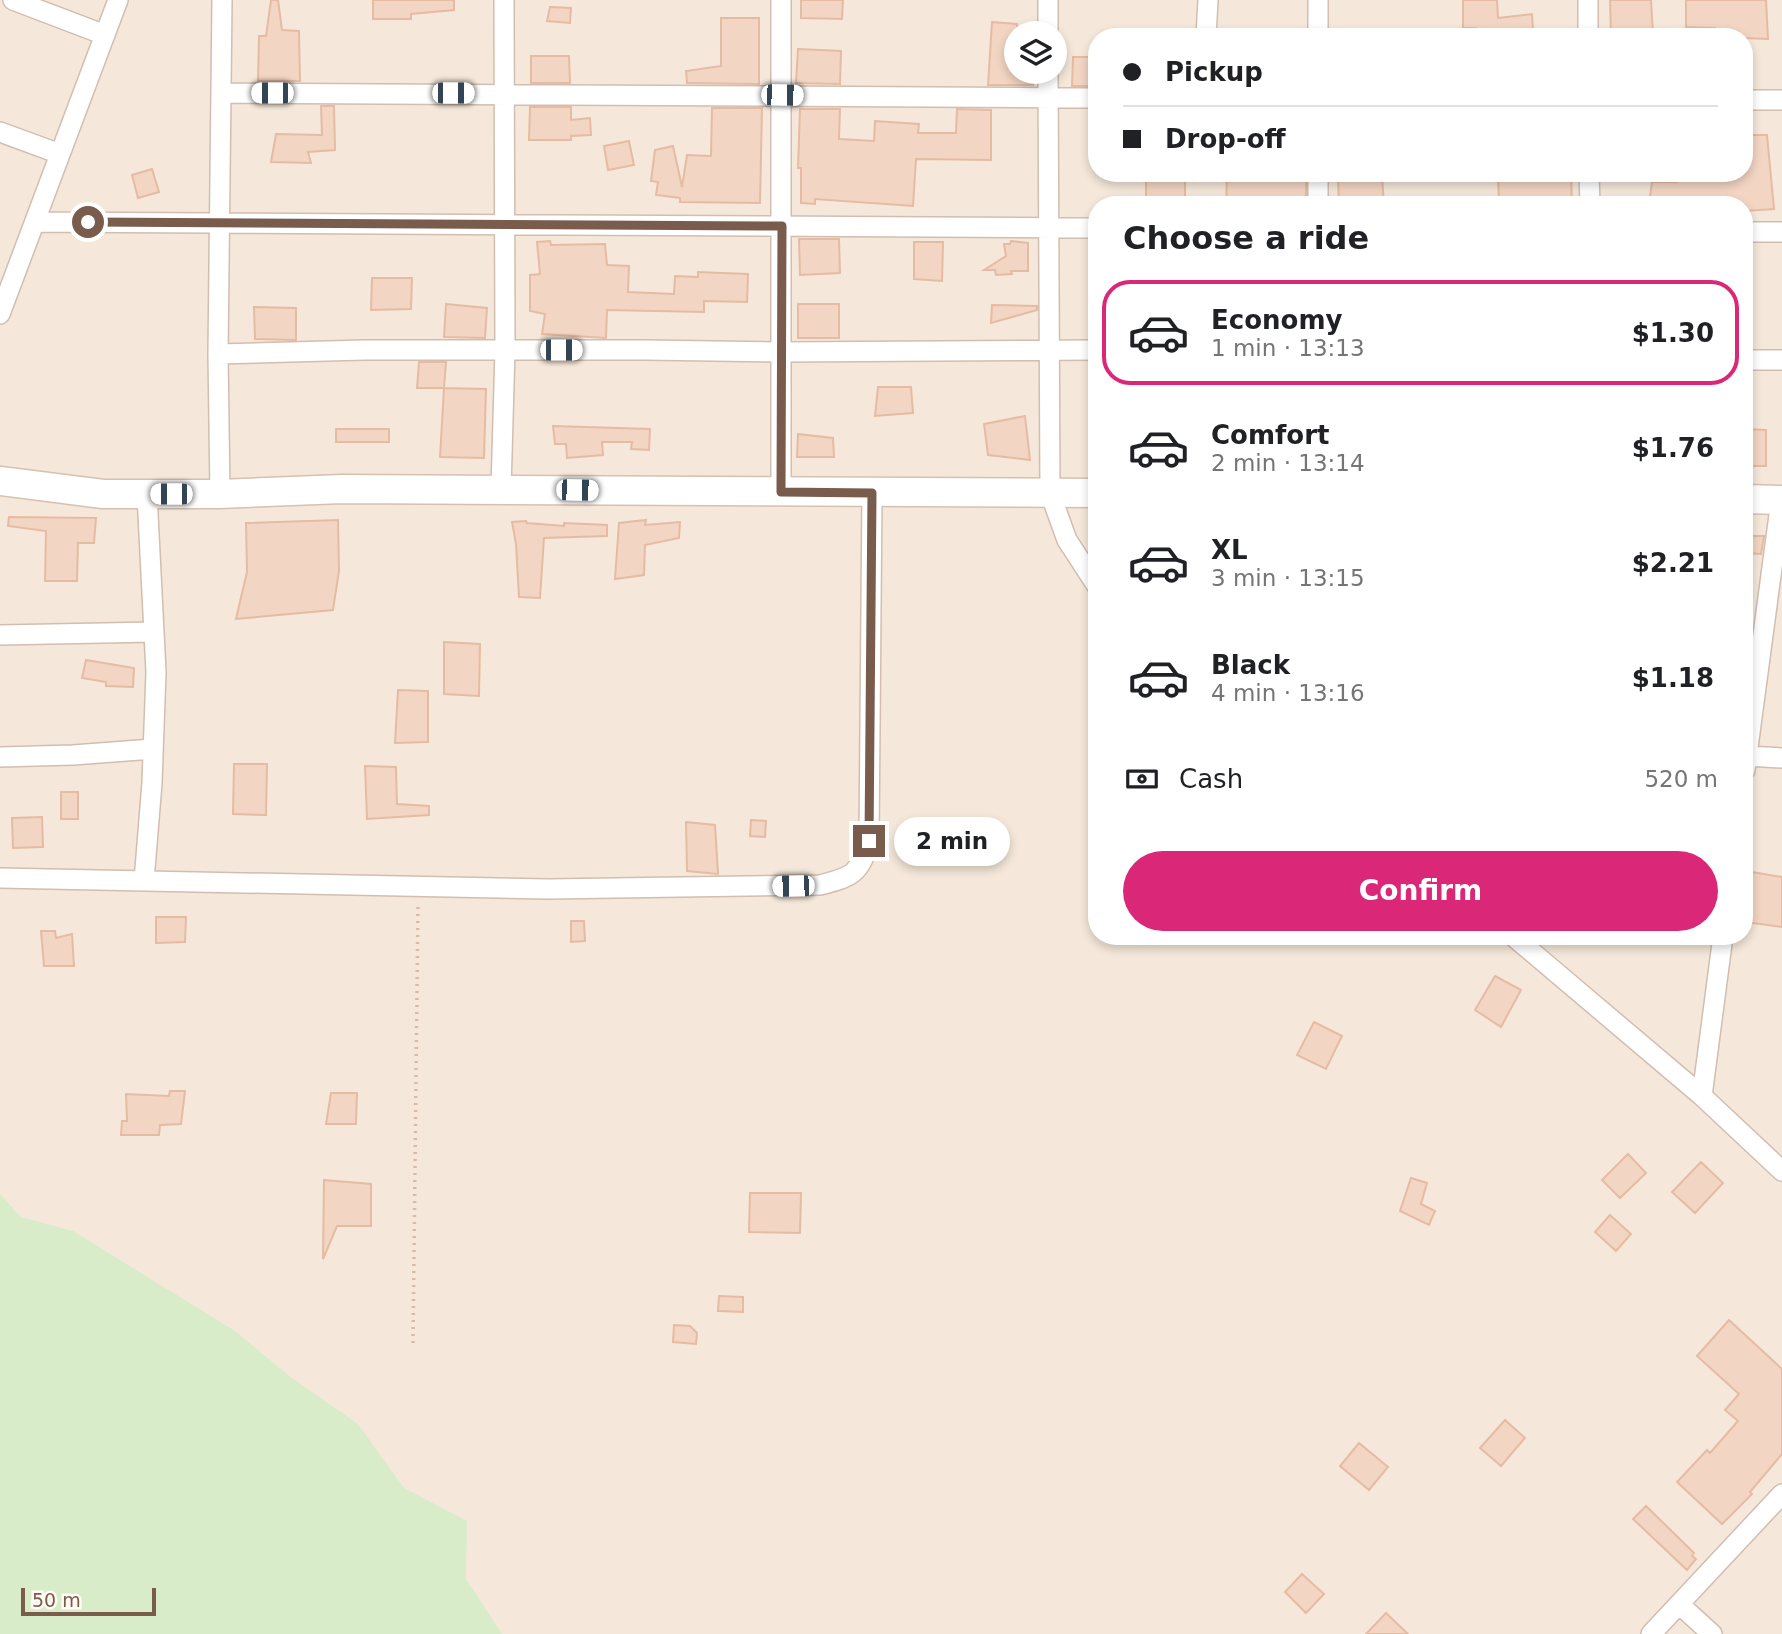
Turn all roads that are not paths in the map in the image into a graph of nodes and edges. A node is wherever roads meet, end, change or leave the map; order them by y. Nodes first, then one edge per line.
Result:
1 (13, 0) edge
2 (118, 0) edge
3 (222, 0) edge
4 (504, 0) edge
5 (781, 0) edge
6 (1048, 0) edge
7 (1208, 0) edge
8 (1318, 0) edge
9 (1588, 0) edge
10 (1048, 21) edge
11 (1206, 28) edge
12 (1318, 28) edge
13 (1588, 28) edge
14 (105, 35) junction
15 (1048, 84) edge
16 (221, 93) junction
17 (504, 93) junction
18 (782, 95) junction
19 (1088, 98) edge
20 (1048, 99) junction
21 (1753, 100) edge
22 (1782, 100) edge
23 (0, 132) edge
24 (60, 154) junction
25 (35, 222) junction
26 (221, 222) junction
27 (505, 224) junction
28 (782, 226) junction
29 (1048, 228) junction
30 (1088, 228) edge
31 (1753, 232) edge
32 (1782, 232) edge
33 (7, 276) edge
34 (0, 314) edge
35 (1048, 349) junction
36 (1088, 350) edge
37 (505, 351) junction
38 (783, 352) junction
39 (218, 354) junction
40 (1753, 360) edge
41 (1782, 360) edge
42 (0, 481) edge
43 (501, 489) junction
44 (781, 492) junction
45 (872, 493) junction
46 (1050, 493) junction
47 (1088, 493) edge
48 (147, 494) junction
49 (220, 494) junction
50 (1753, 499) edge
51 (1782, 500) edge
52 (1088, 572) edge
53 (154, 632) junction
54 (0, 635) edge
55 (1753, 712) edge
56 (153, 749) junction
57 (0, 757) edge
58 (1782, 758) edge
59 (1753, 762) edge
60 (0, 878) edge
61 (144, 881) junction
62 (1524, 945) edge
63 (1722, 945) edge
64 (1702, 1096) junction
65 (1782, 1171) edge
66 (1782, 1494) edge
67 (1679, 1604) junction
68 (1651, 1634) edge
69 (1712, 1634) edge

1 - 14 street
2 - 14 street
3 - 16 street
4 - 17 street
5 - 18 street
6 - 10 street
7 - 11 street
8 - 12 street
9 - 13 street
14 - 24 street
15 - 20 street
16 - 17 street
16 - 26 street
17 - 18 street
17 - 27 street
18 - 20 street
18 - 28 street
19 - 20 street
20 - 29 street
21 - 22 street
23 - 24 street
24 - 25 street
25 - 26 street
25 - 33 street
26 - 27 street
26 - 39 street
27 - 28 street
27 - 37 street
28 - 29 street
28 - 38 street
29 - 30 street
29 - 35 street
31 - 32 street
33 - 34 street
35 - 36 street
35 - 38 street
35 - 46 street
37 - 38 street
37 - 39 street
37 - 43 street
38 - 44 street
39 - 49 street
40 - 41 street
42 - 48 street
43 - 44 street
43 - 49 street
44 - 45 street
45 - 46 street
45 - 61 street
46 - 47 street
46 - 52 street
48 - 49 street
48 - 53 street
50 - 51 street
51 - 55 street
53 - 54 street
53 - 56 street
56 - 57 street
56 - 61 street
58 - 59 street
60 - 61 street
62 - 64 street
63 - 64 street
64 - 65 street
66 - 67 street
67 - 68 street
67 - 69 street

